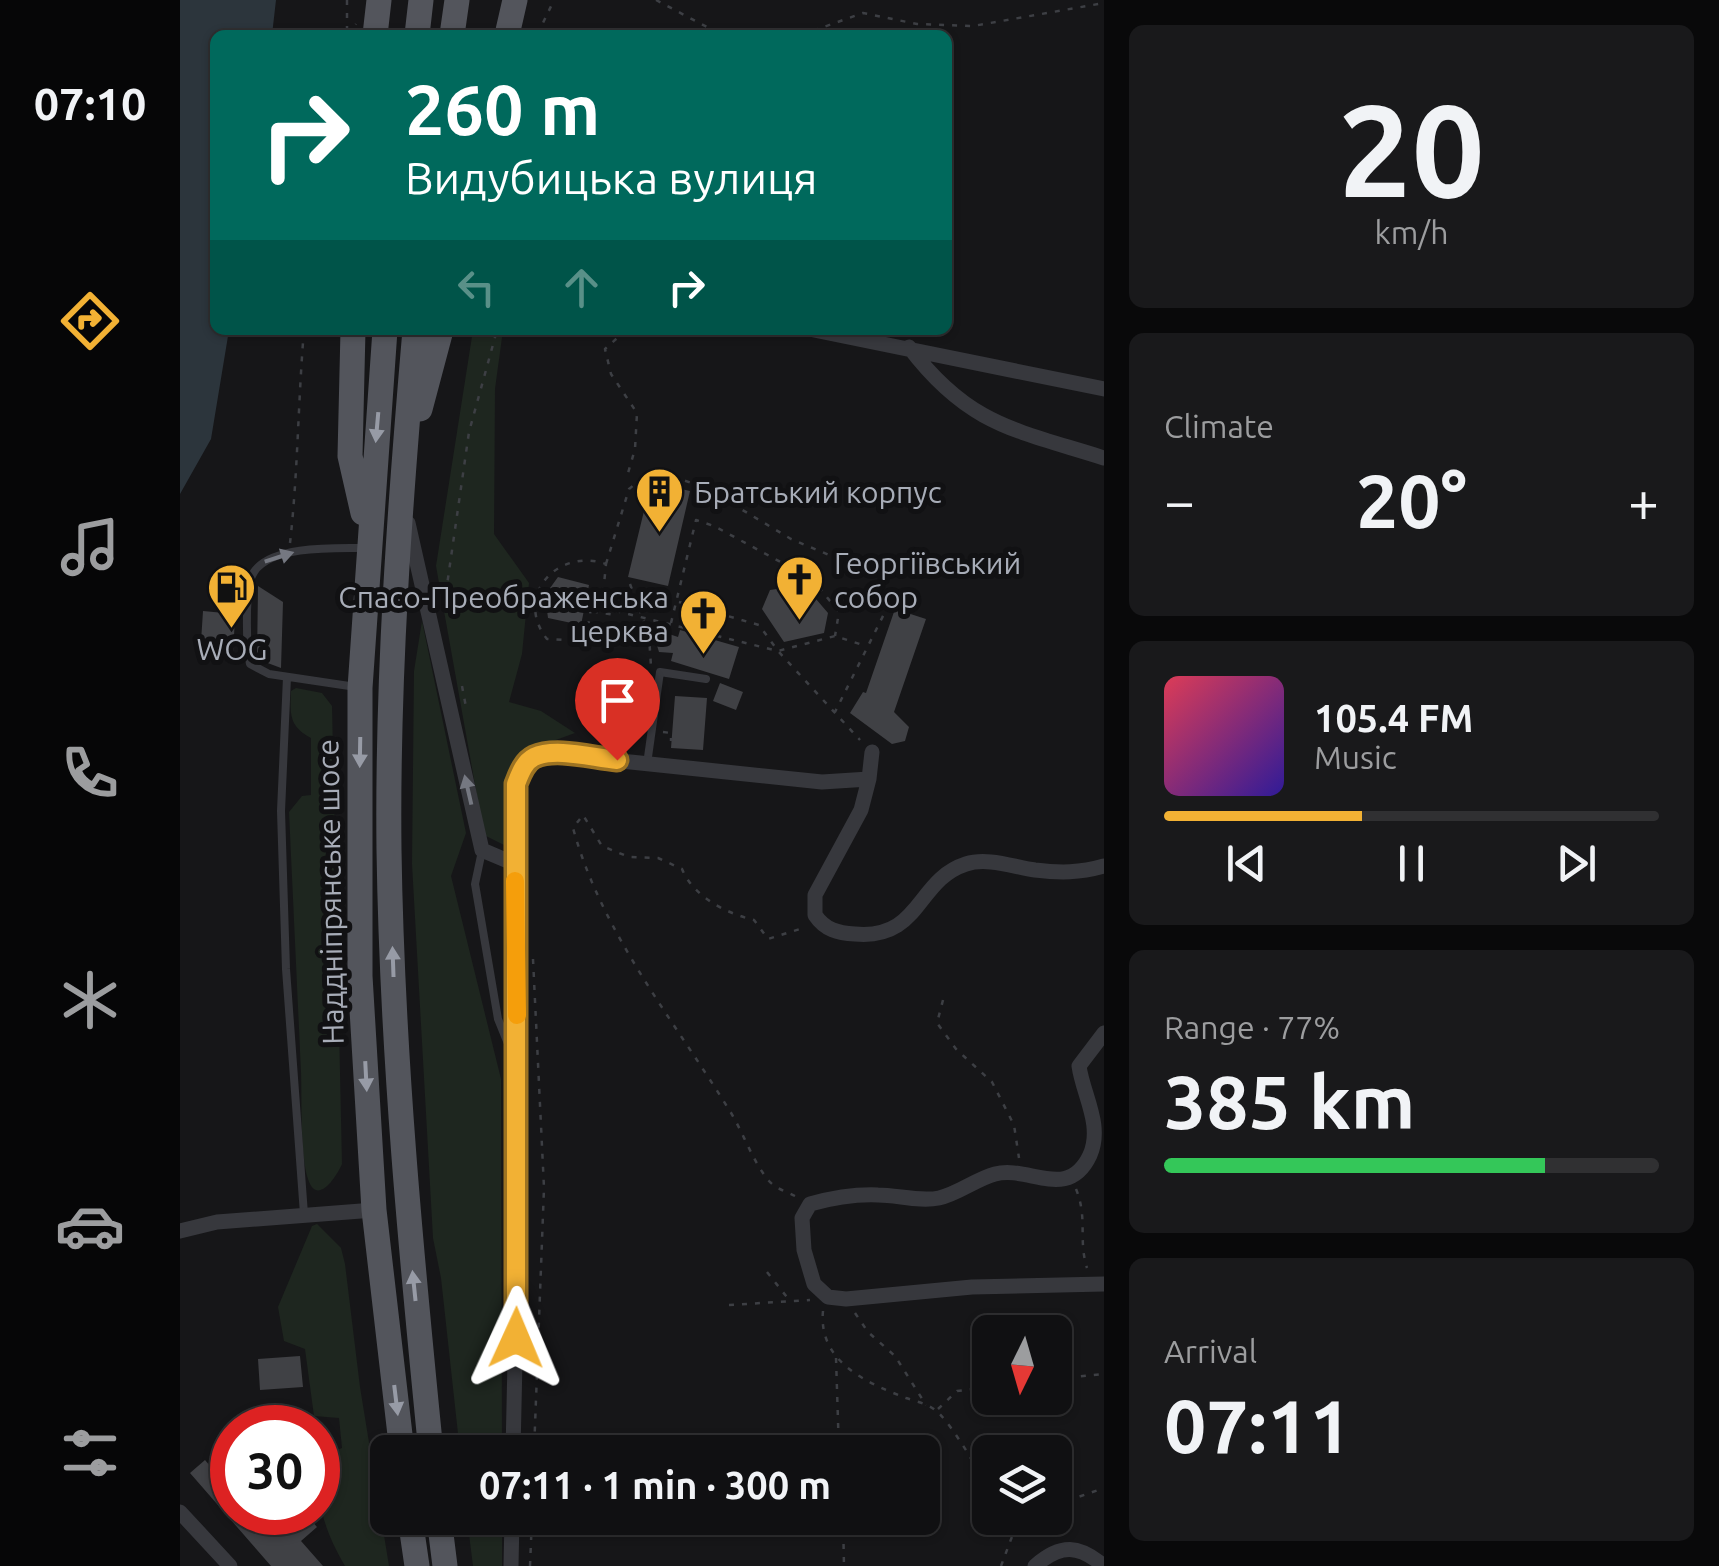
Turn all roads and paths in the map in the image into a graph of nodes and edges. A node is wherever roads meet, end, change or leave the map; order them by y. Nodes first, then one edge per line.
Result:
1 (347, 0) edge
2 (378, 0) edge
3 (421, 0) edge
4 (456, 0) edge
5 (514, 0) edge
6 (554, 0) edge
7 (656, 0) edge
8 (1104, 3) edge
9 (347, 30) edge
10 (376, 30) edge
11 (417, 30) edge
12 (453, 30) edge
13 (508, 30) edge
14 (540, 30) edge
15 (713, 30) edge
16 (816, 30) edge
17 (304, 335) edge
18 (353, 335) edge
19 (385, 335) edge
20 (415, 335) edge
21 (440, 335) edge
22 (496, 335) edge
23 (621, 335) edge
24 (842, 335) edge
25 (909, 347) junction
26 (1104, 388) edge
27 (1104, 458) edge
28 (628, 473) dead end
29 (401, 483) junction
30 (368, 542) junction
31 (288, 553) junction
32 (606, 564) junction
33 (630, 584) dead end
34 (676, 601) junction
35 (585, 604) dead end
36 (597, 606) junction
37 (616, 611) junction
38 (642, 618) junction
39 (442, 622) dead end
40 (671, 624) junction
41 (649, 636) junction
42 (835, 636) junction
43 (586, 639) junction
44 (867, 646) junction
45 (778, 651) junction
46 (652, 669) dead end
47 (287, 678) junction
48 (706, 679) dead end
49 (462, 686) dead end
50 (360, 688) junction
51 (834, 712) junction
52 (456, 724) junction
53 (872, 752) joint
54 (648, 764) junction
55 (869, 779) junction
56 (482, 850) junction
57 (515, 864) junction
58 (1104, 866) edge
59 (820, 922) junction
60 (532, 946) dead end
61 (943, 1000) dead end
62 (1104, 1033) edge
63 (517, 1065) junction
64 (1021, 1175) junction
65 (1070, 1176) junction
66 (810, 1204) junction
67 (374, 1210) junction
68 (304, 1214) junction
69 (180, 1230) edge
70 (767, 1272) dead end
71 (1098, 1284) edge
72 (828, 1297) junction
73 (846, 1299) junction
74 (791, 1302) junction
75 (729, 1305) dead end
76 (836, 1357) junction
77 (1104, 1374) edge
78 (1072, 1378) edge
79 (972, 1389) edge
80 (926, 1406) junction
81 (937, 1410) junction
82 (400, 1435) edge
83 (429, 1435) edge
84 (513, 1435) edge
85 (535, 1435) edge
86 (839, 1435) edge
87 (972, 1463) edge
88 (1104, 1488) edge
89 (1072, 1499) edge
90 (180, 1512) edge
91 (412, 1535) edge
92 (441, 1535) edge
93 (512, 1535) edge
94 (531, 1535) edge
95 (843, 1535) edge
96 (1013, 1535) edge
97 (230, 1566) edge
98 (417, 1566) edge
99 (445, 1566) edge
100 (512, 1566) edge
101 (530, 1566) edge
102 (844, 1566) edge
103 (1001, 1566) edge
104 (1036, 1566) edge
105 (1104, 1566) edge

1 - 9 path
2 - 10 main road
3 - 11 main road
4 - 12 main road
5 - 13 main road
6 - 14 path
7 - 15 path
8 - 16 path
17 - 31 path
18 - 30 main road
19 -> 30 main road, Наддніпрянське шосе
20 - 29 main road, Наддніпрянське шосе
21 - 29 main road
22 - 39 path
23 - 28 path
24 - 25 street
25 - 26 street
25 - 27 street
29 - 52 street
83 -> 29 main road, Наддніпрянське шосе
30 - 31 lane
30 - 50 main road, Наддніпрянське шосе
47 -> 31 lane
32 - 36 path
32 - 43 path
32 - 44 path
33 - 38 path
34 - 40 path
34 - 42 path
34 - 45 path
35 - 36 path
36 - 37 path
36 - 37 path
36 - 43 path
37 - 38 path
38 - 40 path
38 - 41 path
40 - 45 path
41 - 43 path
41 - 46 path
42 - 44 path
42 - 45 path
44 - 51 path
45 - 51 path
47 - 50 lane
47 - 68 lane
48 - 54 lane
49 - 52 path
50 -> 67 main road, Наддніпрянське шосе
51 - 53 path
56 -> 52 street
53 - 55 street
54 - 55 street
54 - 57 street
55 - 59 street
56 - 57 street
56 - 63 lane
57 - 63 street
58 - 59 street
59 - 66 path
60 - 85 path
61 - 64 path
62 - 65 street
63 - 84 street
64 - 65 street
64 - 66 street
65 - 71 path
66 - 72 street
67 - 68 street
67 -> 82 main road, Наддніпрянське шосе
68 - 69 street
70 - 74 path
71 - 73 street
72 - 73 street
72 - 74 path
72 - 76 path
73 - 80 path
74 - 75 path
76 - 80 path
76 - 86 path
77 - 78 path
79 - 81 path
80 - 81 path
81 - 87 path
88 - 89 path
90 - 97 street
91 - 98 main road
92 - 99 main road
93 - 100 street
94 - 101 path
95 - 102 path
96 - 103 path
104 - 105 street

